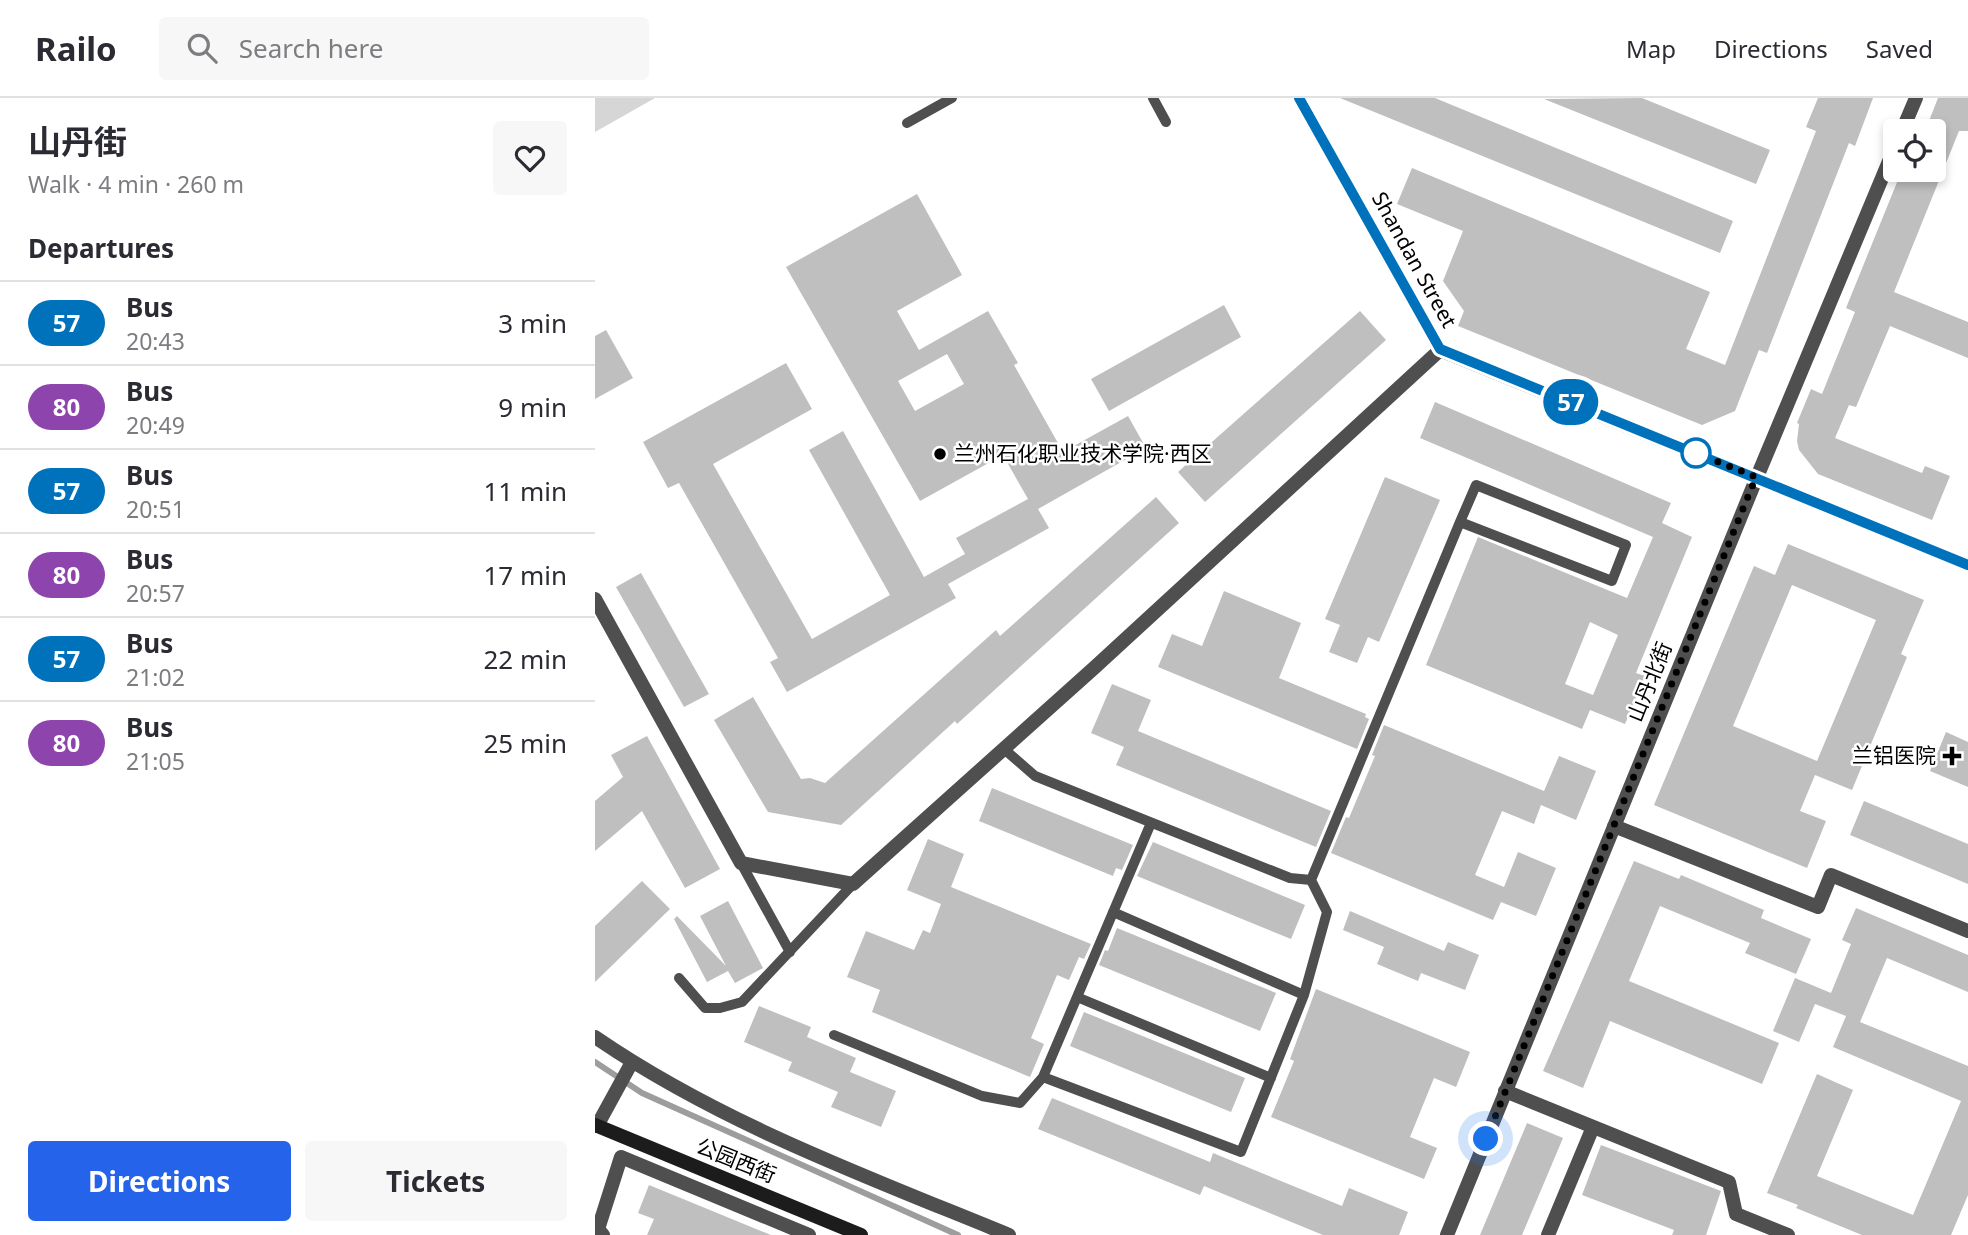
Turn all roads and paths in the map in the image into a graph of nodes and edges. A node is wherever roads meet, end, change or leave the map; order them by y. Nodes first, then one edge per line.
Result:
1 (952, 98) edge
2 (1153, 98) edge
3 (1299, 98) edge
4 (1916, 98) edge
5 (1907, 119) edge
6 (1166, 122) dead end
7 (907, 123) dead end
8 (1883, 175) edge
9 (1440, 349) junction
10 (1756, 477) junction
11 (1460, 522) junction
12 (1968, 565) edge
13 (595, 599) edge
14 (1004, 749) junction
15 (1151, 822) junction
16 (1614, 826) junction
17 (741, 863) junction
18 (1311, 880) junction
19 (853, 884) junction
20 (1113, 912) junction
21 (1968, 931) edge
22 (790, 952) junction
23 (679, 978) dead end
24 (1304, 995) junction
25 (1077, 997) junction
26 (834, 1035) dead end
27 (595, 1037) edge
28 (629, 1067) junction
29 (1043, 1077) junction
30 (1271, 1078) junction
31 (1505, 1091) junction
32 (596, 1126) edge
33 (1593, 1127) junction
34 (603, 1235) edge
35 (809, 1235) edge
36 (861, 1235) edge
37 (1009, 1235) edge
38 (1447, 1235) edge
39 (1548, 1235) edge
40 (1788, 1235) edge

1 - 7 lane
2 - 6 lane
3 - 9 street, Shandan Street
4 - 5 street
8 - 10 street, 山丹北街
9 - 10 street, Shandan Street
9 - 14 street
10 - 12 street, Shandan Street
10 - 16 street, 山丹北街
11 - 11 lane
11 - 18 lane
13 - 17 street
14 - 15 lane
14 - 19 street
15 - 18 lane
15 - 20 lane
16 - 21 street
16 - 31 street, 山丹北街
17 - 19 street
17 - 22 lane
18 - 24 lane
19 - 22 lane
20 - 24 lane
20 - 25 lane
22 - 23 lane
24 - 30 lane
25 - 29 lane
25 - 30 lane
26 - 29 lane
27 - 28 street
28 - 32 street
28 - 37 street
29 - 30 lane
31 - 33 street
31 - 38 street, 山丹北街
32 - 36 street, 公园西街
33 - 39 street
33 - 40 street
34 - 35 street

